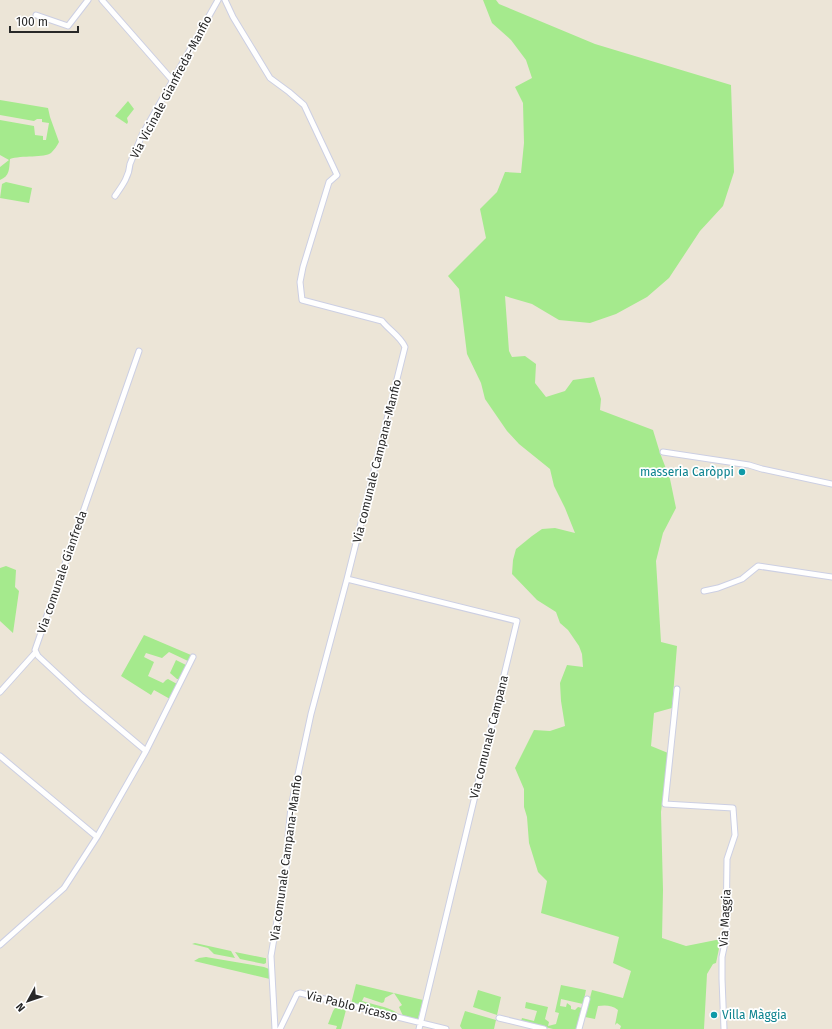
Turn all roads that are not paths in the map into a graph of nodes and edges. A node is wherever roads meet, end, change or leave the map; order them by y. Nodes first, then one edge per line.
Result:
1 (88, 0) edge
2 (102, 0) edge
3 (218, 0) edge
4 (225, 0) edge
5 (36, 15) dead end
6 (172, 81) junction
7 (116, 196) dead end
8 (139, 351) dead end
9 (663, 452) dead end
10 (832, 484) edge
11 (832, 577) edge
12 (347, 579) junction
13 (704, 591) dead end
14 (36, 653) junction
15 (193, 657) dead end
16 (676, 689) dead end
17 (0, 692) edge
18 (146, 751) junction
19 (0, 756) edge
20 (97, 837) junction
21 (0, 945) edge
22 (587, 999) dead end
23 (498, 1018) dead end
24 (420, 1023) junction
25 (275, 1029) edge
26 (280, 1029) edge
27 (419, 1029) edge
28 (446, 1029) edge
29 (544, 1029) edge
30 (579, 1029) edge
31 (724, 1029) edge

1 - 5 street
2 - 6 street
3 - 6 street, Via Vicinale Gianfreda-Manfio
4 - 12 street, Via comunale Campana-Manfio
6 - 7 street, Via Vicinale Gianfreda-Manfio
8 - 14 street, Via comunale Gianfreda
9 - 10 street
11 - 13 street
12 - 24 street, Via comunale Campana
12 - 25 street, Via comunale Campana-Manfio
14 - 17 street
14 - 18 street
15 - 18 street
16 - 31 street, Via Maggia
18 - 20 street
19 - 20 street
20 - 21 street
22 - 30 street
23 - 29 street
24 - 26 street, Via Pablo Picasso
24 - 27 street
24 - 28 street, Via Pablo Picasso

